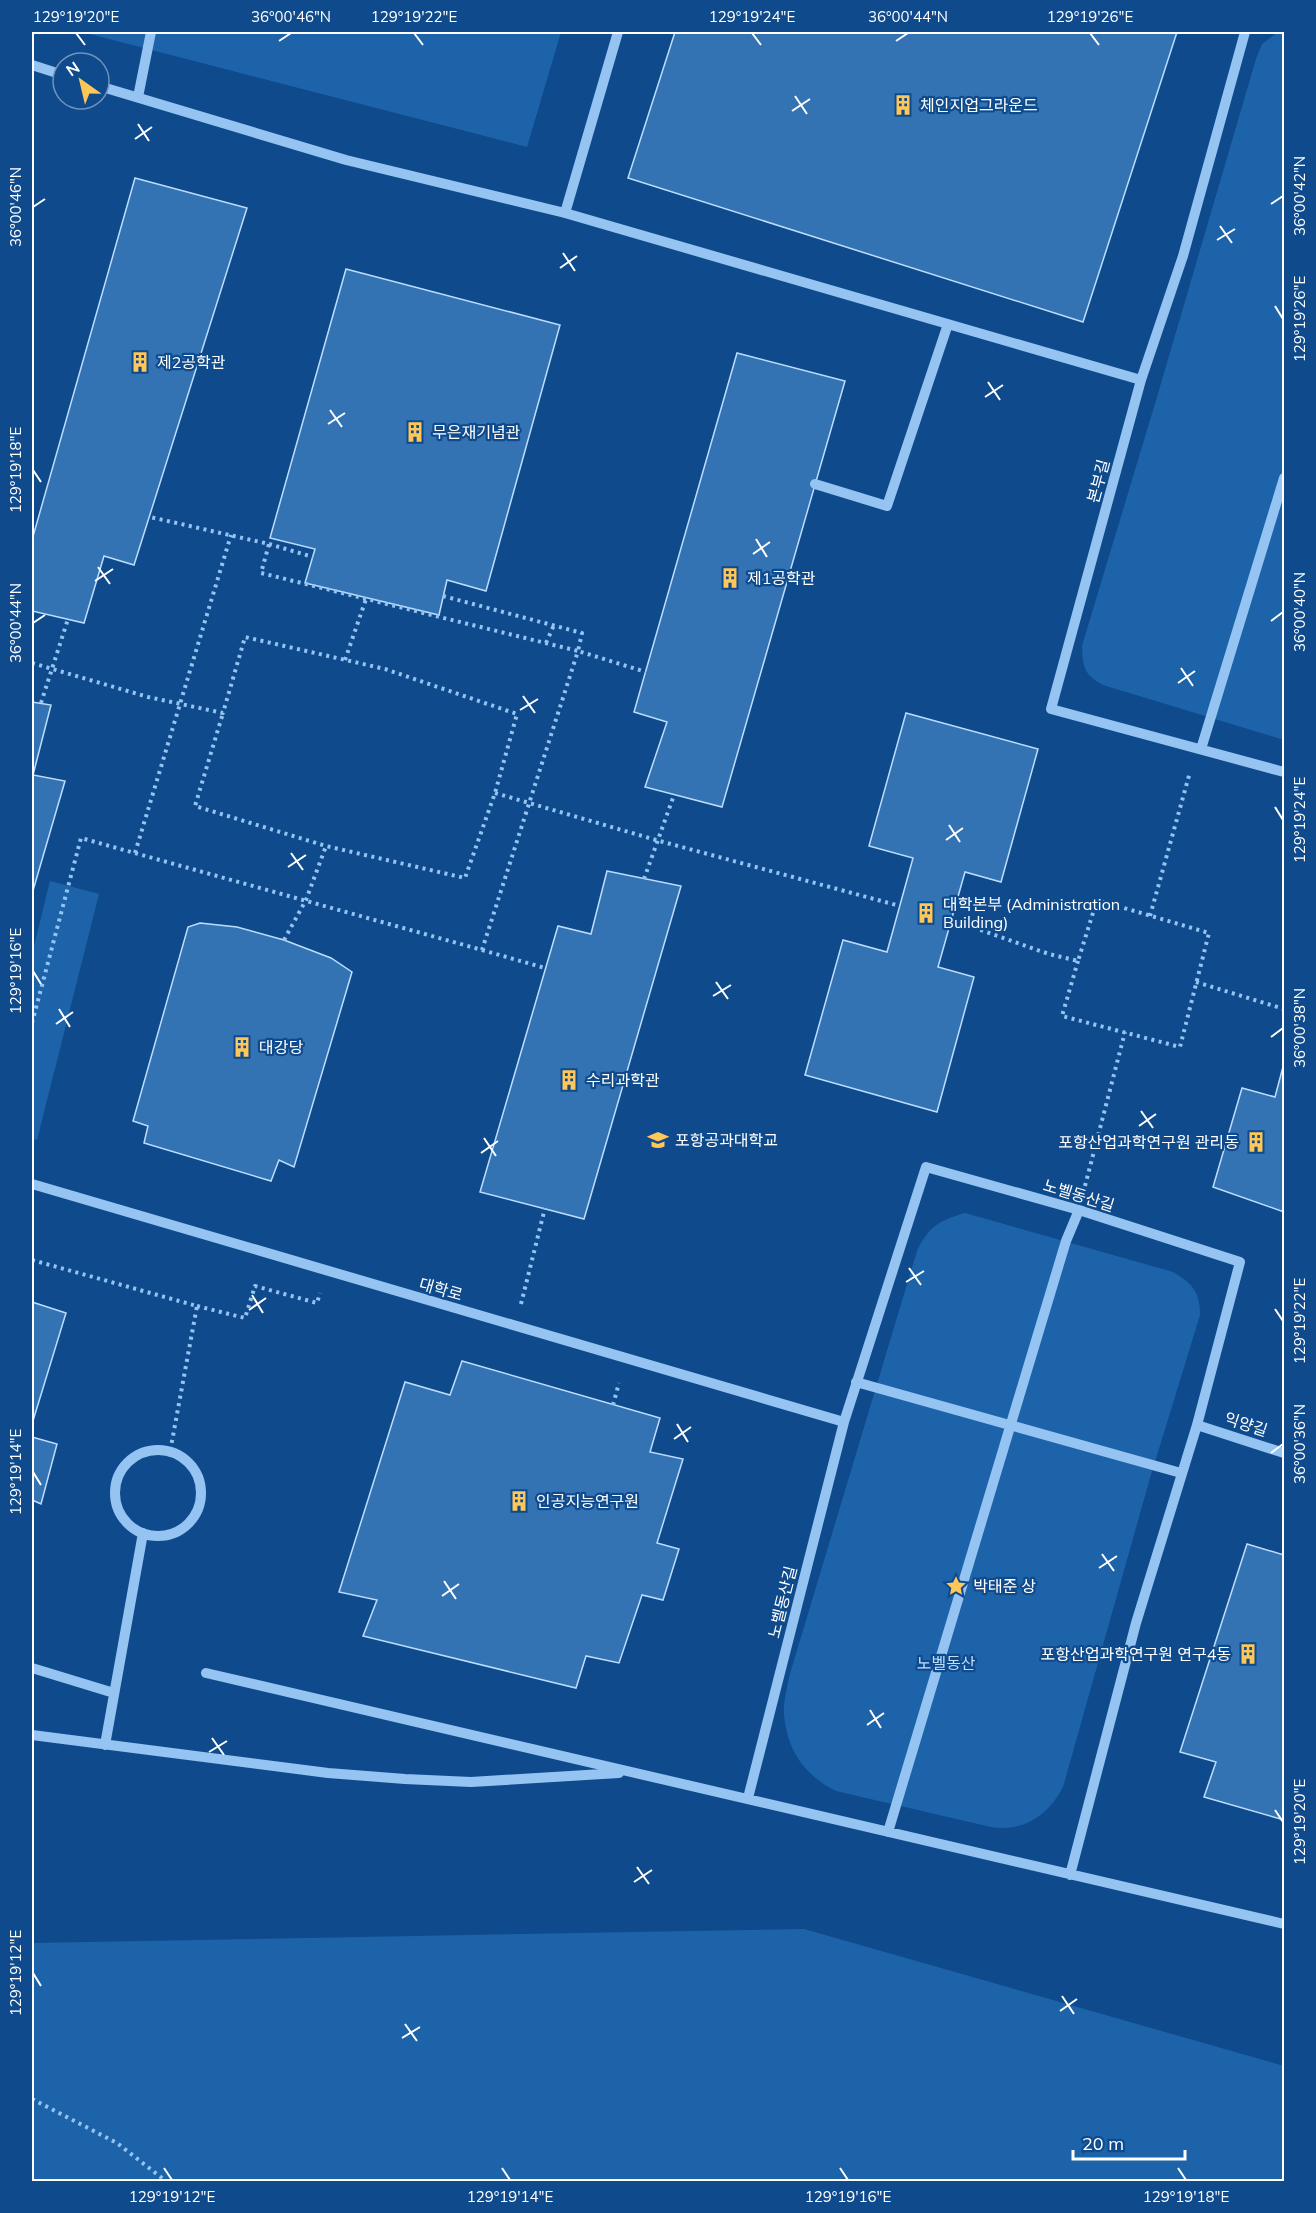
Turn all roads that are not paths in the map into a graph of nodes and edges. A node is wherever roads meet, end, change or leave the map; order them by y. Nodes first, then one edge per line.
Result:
1 (151, 32) edge
2 (618, 32) edge
3 (1245, 32) edge
4 (32, 65) edge
5 (51, 71) edge
6 (111, 89) edge
7 (138, 97) junction
8 (565, 213) junction
9 (948, 324) junction
10 (1141, 380) junction
11 (1284, 478) edge
12 (815, 484) dead end
13 (1201, 749) junction
14 (1284, 772) edge
15 (32, 1184) edge
16 (1079, 1210) junction
17 (856, 1382) junction
18 (844, 1422) junction
19 (1011, 1425) junction
20 (1197, 1425) junction
21 (1284, 1453) edge
22 (1181, 1473) junction
23 (143, 1533) junction
24 (32, 1668) edge
25 (206, 1673) dead end
26 (114, 1693) junction
27 (32, 1735) edge
28 (105, 1745) junction
29 (637, 1774) junction
30 (748, 1798) junction
31 (888, 1832) junction
32 (1070, 1875) junction
33 (1284, 1924) edge

1 - 7 street
2 - 8 street
3 - 10 street, 본부길
4 - 5 street
6 - 7 street
7 - 8 street
8 - 9 street
9 - 10 street
9 - 12 street
10 - 13 street, 본부길
11 - 13 street
13 - 14 street, 본부길
15 - 18 street, 대학로
16 - 17 street, 노벨동산길
16 - 19 street
16 - 20 street, 노벨동산길
17 - 18 street, 노벨동산길
17 - 19 street
18 - 30 street, 노벨동산길
19 - 22 street
19 - 31 street
20 - 21 street, 익양길
20 - 22 street, 노벨동산길
22 - 32 street, 노벨동산길
23 - 23 street
23 - 26 street
24 - 26 street
25 - 29 street
26 - 28 street
27 - 28 street
28 - 29 street
29 - 30 street
30 - 31 street
31 - 32 street
32 - 33 street

